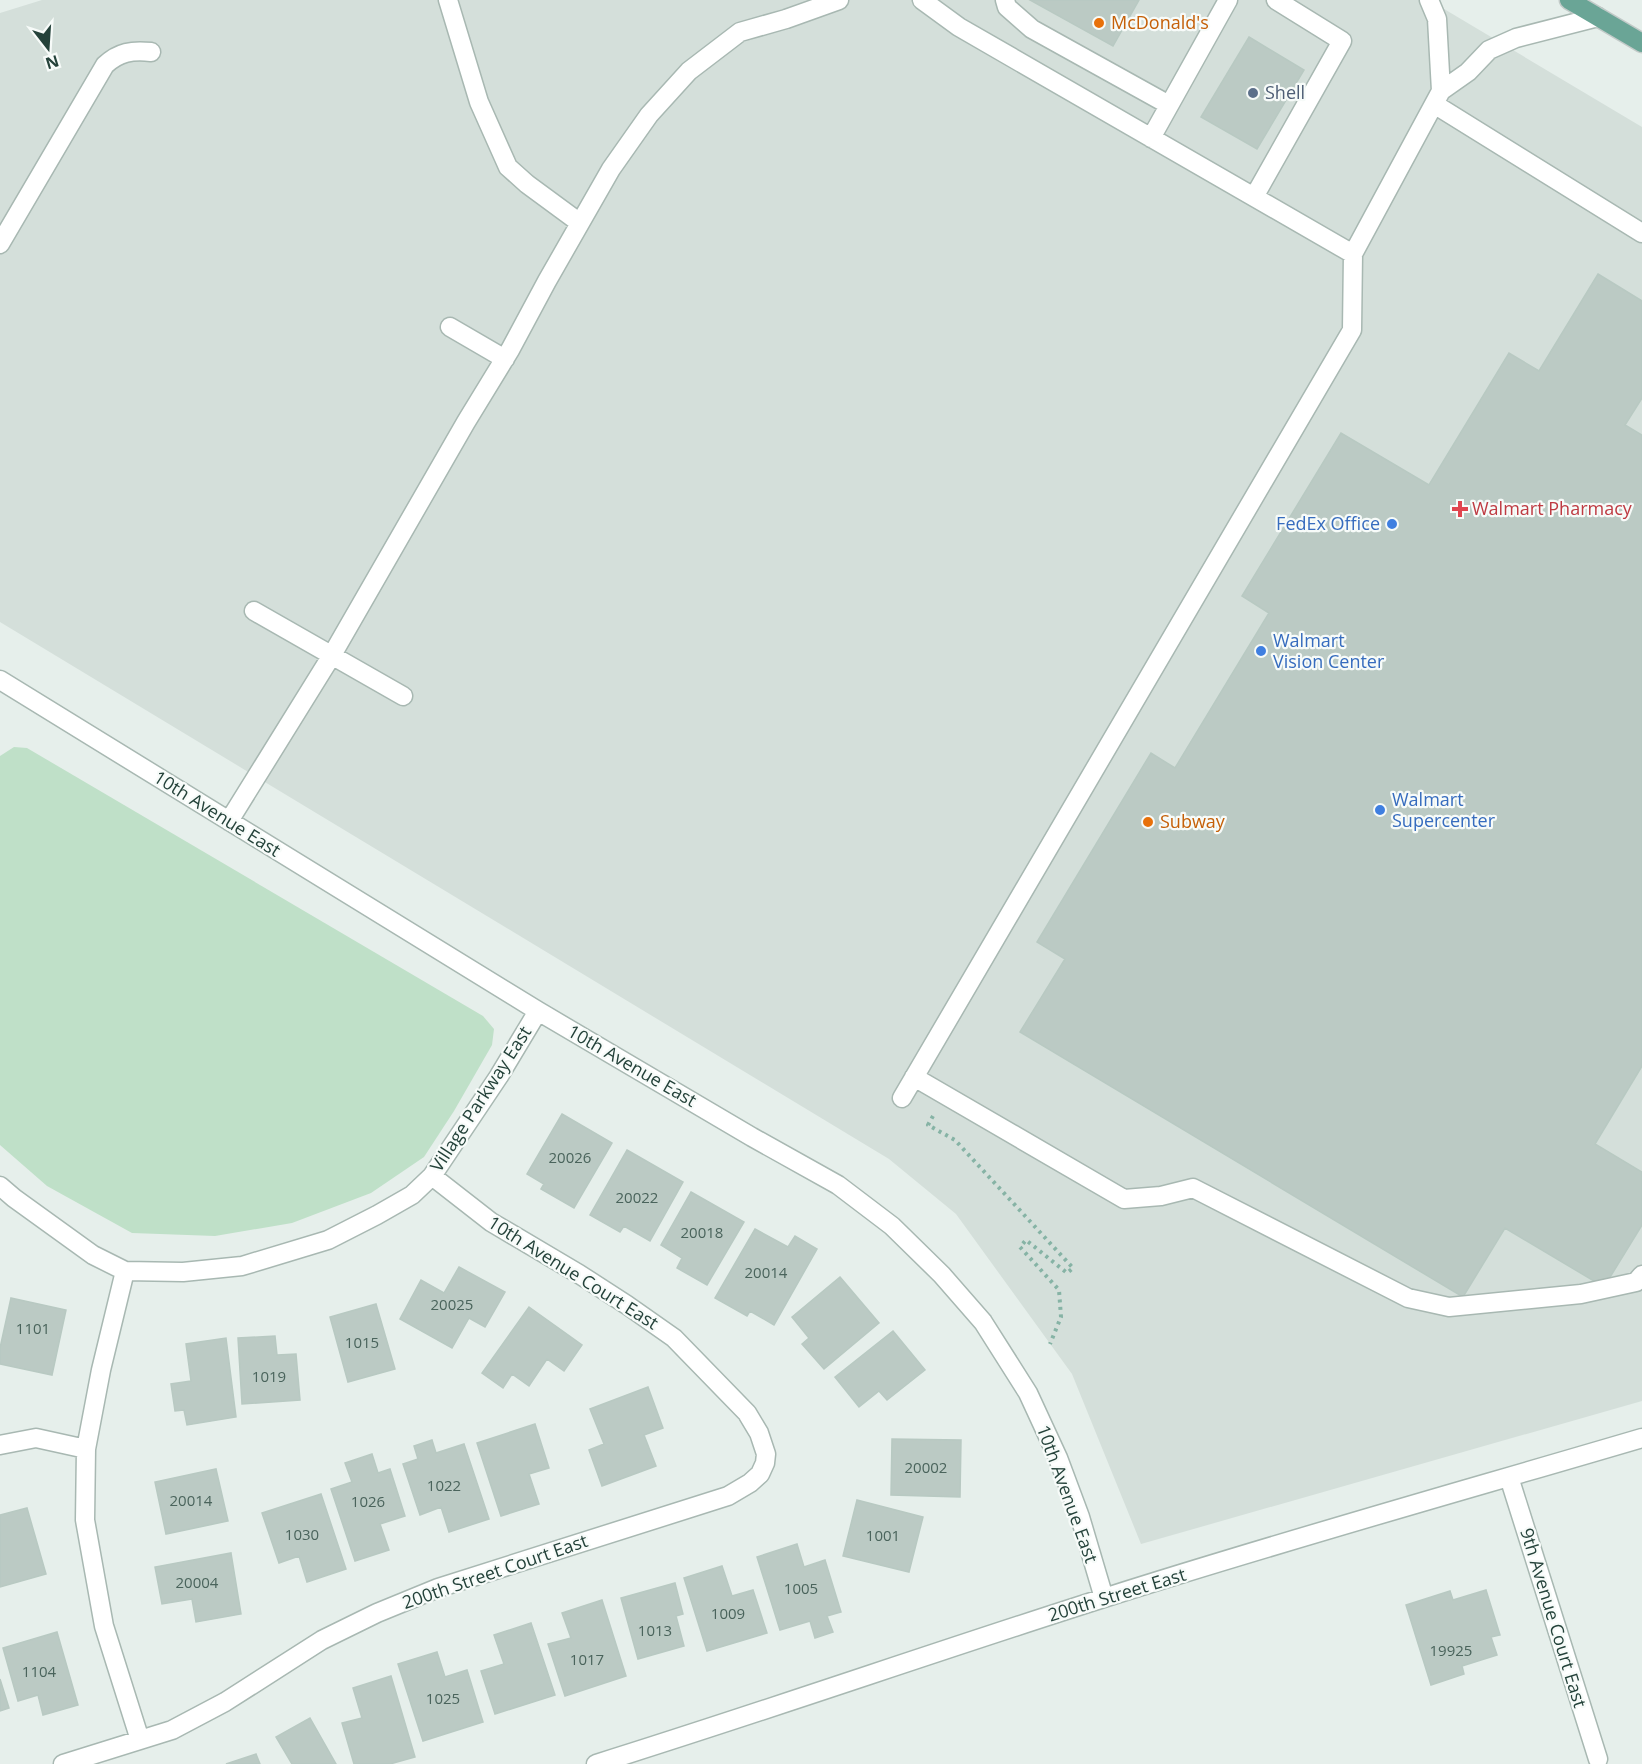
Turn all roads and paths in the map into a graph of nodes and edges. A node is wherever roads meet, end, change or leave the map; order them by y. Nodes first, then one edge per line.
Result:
1 (448, 0) edge
2 (839, 0) edge
3 (922, 0) edge
4 (1005, 0) edge
5 (1228, 0) edge
6 (1276, 0) edge
7 (1429, 0) edge
8 (1569, 0) edge
9 (1598, 17) junction
10 (1642, 43) edge
11 (151, 52) dead end
12 (1438, 97) junction
13 (1169, 105) junction
14 (1151, 138) junction
15 (1254, 197) junction
16 (580, 223) junction
17 (1642, 233) edge
18 (0, 244) edge
19 (1353, 254) junction
20 (450, 327) dead end
21 (505, 359) junction
22 (254, 611) dead end
23 (332, 655) junction
24 (2, 687) edge
25 (403, 696) dead end
26 (229, 821) junction
27 (538, 1011) junction
28 (914, 1077) junction
29 (944, 1094) junction
30 (902, 1098) dead end
31 (432, 1176) junction
32 (0, 1186) edge
33 (126, 1270) junction
34 (1642, 1275) edge
35 (1050, 1344) dead end
36 (1642, 1438) edge
37 (0, 1445) edge
38 (86, 1449) junction
39 (765, 1463) joint
40 (1509, 1477) junction
41 (1104, 1598) junction
42 (141, 1740) junction
43 (1598, 1759) dead end
44 (63, 1764) edge
45 (596, 1764) edge

1 - 16 street
2 - 16 street
3 - 14 street
4 - 13 street
5 - 13 street
6 - 15 street
7 - 12 street
8 - 9 main road
9 - 10 main road
9 - 12 street
11 - 18 street
12 - 17 street
12 - 19 street
13 - 14 street
14 - 15 street
15 - 19 street
16 - 21 street
19 - 28 street
20 - 21 street
21 - 23 street
22 - 23 street
23 - 25 street
23 - 26 street
24 - 26 street, 10th Avenue East
26 - 27 street, 10th Avenue East
27 - 31 street, Village Parkway East
27 - 41 street, 10th Avenue East
28 - 29 street
28 - 30 street
29 - 34 street
29 - 35 path
31 - 33 street, Village Parkway East
31 - 39 street, 10th Avenue Court East
32 - 33 street, Village Parkway East
33 - 38 street
36 - 40 street, 200th Street East
37 - 38 street
38 - 42 street
39 - 42 street, 200th Street Court East
40 - 41 street, 200th Street East
40 - 43 street, 9th Avenue Court East
41 - 45 street, 200th Street East
42 - 44 street, 200th Street Court East

